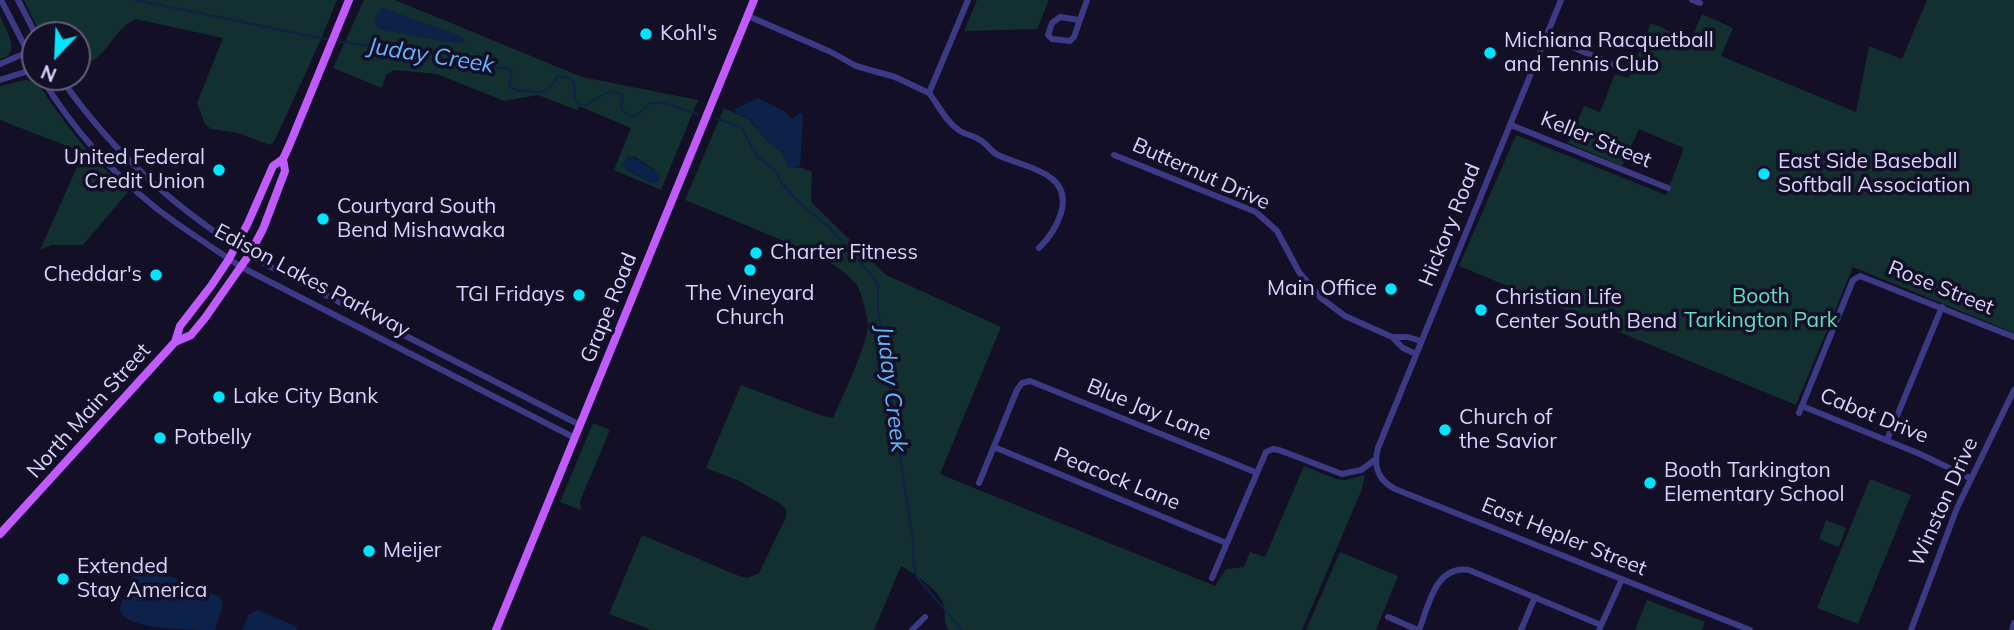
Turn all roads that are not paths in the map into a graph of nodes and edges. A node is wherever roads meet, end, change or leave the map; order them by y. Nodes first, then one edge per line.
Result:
1 (1, 0) edge
2 (18, 0) edge
3 (349, 0) edge
4 (754, 0) edge
5 (968, 0) edge
6 (1087, 0) edge
7 (1561, 0) edge
8 (748, 16) junction
9 (1079, 20) junction
10 (29, 21) edge
11 (1546, 36) junction
12 (21, 41) edge
13 (21, 55) edge
14 (0, 64) edge
15 (1629, 71) dead end
16 (21, 72) edge
17 (0, 79) edge
18 (51, 91) edge
19 (70, 91) edge
20 (929, 93) junction
21 (1511, 125) junction
22 (1114, 155) dead end
23 (283, 159) junction
24 (1668, 188) dead end
25 (236, 247) junction
26 (1039, 248) dead end
27 (249, 255) junction
28 (229, 259) junction
29 (241, 267) junction
30 (1942, 307) junction
31 (1392, 337) junction
32 (2014, 337) edge
33 (1421, 341) junction
34 (175, 342) junction
35 (1416, 354) junction
36 (2014, 390) edge
37 (1802, 406) junction
38 (1799, 414) dead end
39 (580, 425) junction
40 (575, 438) junction
41 (1887, 440) junction
42 (994, 447) junction
43 (1375, 462) junction
44 (1255, 472) junction
45 (1970, 478) junction
46 (979, 483) dead end
47 (0, 534) edge
48 (1226, 543) junction
49 (1212, 578) dead end
50 (1622, 579) junction
51 (1535, 597) junction
52 (925, 617) dead end
53 (1388, 617) dead end
54 (2014, 623) edge
55 (1600, 628) edge
56 (496, 630) edge
57 (912, 630) edge
58 (1418, 630) edge
59 (1521, 630) edge
60 (1750, 630) edge
61 (1911, 630) edge
62 (2012, 630) edge

1 - 12 street
2 - 10 street
3 - 23 main road, North Main Street
4 - 8 main road, Grape Road
5 - 20 street
6 - 9 street
7 - 11 street, Hickory Road
8 - 20 street
8 - 39 main road, Grape Road
9 - 9 street
11 - 15 street
11 - 21 street, Hickory Road
13 - 14 street
16 - 17 street
18 - 28 street, Edison Lakes Parkway
19 - 25 street, Edison Lakes Parkway
20 - 26 street
21 - 24 street, Keller Street
21 - 33 street, Hickory Road
22 - 31 street, Butternut Drive
23 - 25 main road, North Main Street
23 - 27 main road, North Main Street
25 - 27 street, Edison Lakes Parkway
25 - 28 main road, North Main Street
27 - 29 main road, North Main Street
27 - 39 street, Edison Lakes Parkway
28 - 29 street, Edison Lakes Parkway
28 - 34 main road, North Main Street
29 - 34 main road, North Main Street
29 - 40 street, Edison Lakes Parkway
30 - 32 street, Rose Street
30 - 37 street, Rose Street
30 - 41 street
31 - 33 street, Butternut Drive
31 - 35 street, Butternut Drive
33 - 35 street, Hickory Road
34 - 47 main road, North Main Street
35 - 43 street, Hickory Road
36 - 45 street, Winston Drive
37 - 38 street
37 - 41 street, Cabot Drive
39 - 40 main road, Grape Road
40 - 56 main road, Grape Road
41 - 45 street, Cabot Drive
42 - 44 street, Blue Jay Lane
42 - 46 street
42 - 48 street, Peacock Lane
43 - 44 street
43 - 50 street, East Hepler Street
44 - 48 street
45 - 61 street, Winston Drive
48 - 49 street
50 - 55 street
50 - 60 street, East Hepler Street
51 - 55 street
51 - 58 street
51 - 59 street
52 - 57 street
53 - 58 street
54 - 62 street

